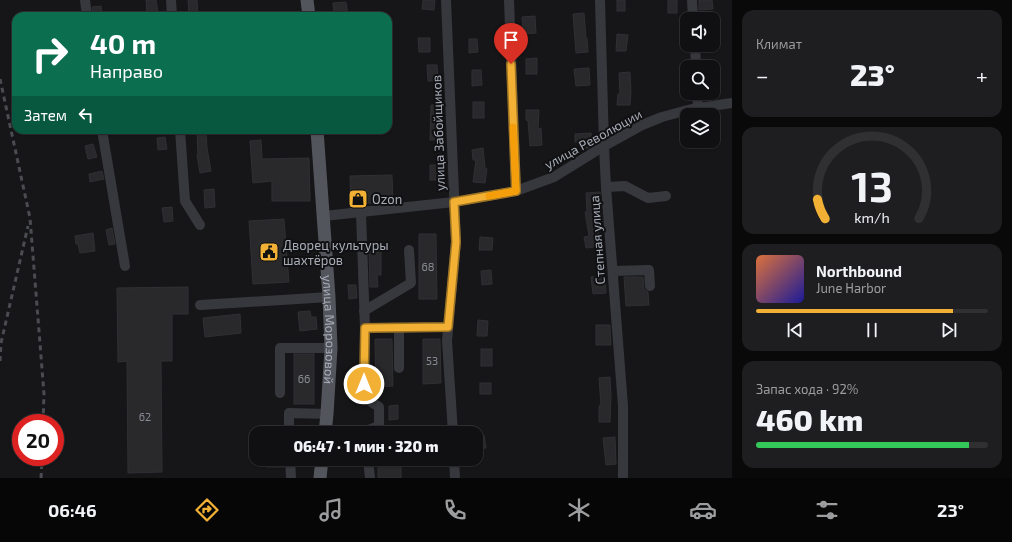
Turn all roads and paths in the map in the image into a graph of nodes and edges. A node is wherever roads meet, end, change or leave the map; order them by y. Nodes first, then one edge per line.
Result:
1 (85, 0) edge
2 (171, 0) edge
3 (307, 0) edge
4 (446, 0) edge
5 (509, 0) edge
6 (600, 0) edge
7 (692, 0) edge
8 (86, 12) edge
9 (172, 12) edge
10 (308, 12) edge
11 (693, 12) edge
12 (698, 100) edge
13 (732, 103) edge
14 (698, 108) joint
15 (680, 112) edge
16 (103, 134) edge
17 (180, 134) edge
18 (317, 134) edge
19 (604, 146) junction
20 (606, 188) junction
21 (516, 191) junction
22 (666, 196) dead end
23 (454, 202) junction
24 (361, 212) junction
25 (324, 216) junction
26 (200, 225) dead end
27 (409, 250) dead end
28 (126, 266) dead end
29 (613, 271) junction
30 (650, 286) dead end
31 (329, 297) junction
32 (200, 305) dead end
33 (364, 311) junction
34 (448, 327) junction
35 (365, 328) junction
36 (399, 328) junction
37 (331, 348) junction
38 (399, 368) dead end
39 (280, 393) dead end
40 (327, 414) junction
41 (289, 426) edge
42 (326, 426) edge
43 (379, 426) edge
44 (453, 426) edge
45 (290, 466) edge
46 (321, 466) edge
47 (369, 466) edge
48 (454, 466) edge
49 (291, 478) edge
50 (320, 478) edge
51 (370, 478) edge
52 (455, 478) edge
53 (623, 478) edge

1 - 8 street
2 - 9 street
3 - 10 main road
4 - 23 street, улица Забойщиков
5 - 21 street
6 - 19 street, Степная улица
7 - 11 street
12 - 14 street
13 - 14 street, улица Революции
15 - 19 street, улица Революции
16 - 28 street
17 - 26 street
18 - 25 main road, улица Морозовой
19 - 20 street, Степная улица
19 - 21 street, улица Революции
20 - 22 street
20 - 29 street, Степная улица
21 - 23 street, улица Революции
23 - 24 street, улица Революции
23 - 34 street, улица Забойщиков
24 - 25 street, улица Революции
24 - 33 street
25 - 31 main road, улица Морозовой
27 - 33 street
29 - 30 street
29 - 53 street, Степная улица
31 - 32 street
31 - 37 main road, улица Морозовой
33 - 35 street
34 - 36 street
34 - 44 street, улица Забойщиков
35 - 36 street
35 - 43 street
36 - 38 street
37 - 39 street
37 - 40 main road, улица Морозовой
40 - 41 street
40 - 42 main road, улица Морозовой
45 - 49 street
46 - 50 main road
47 - 51 street
48 - 52 street

